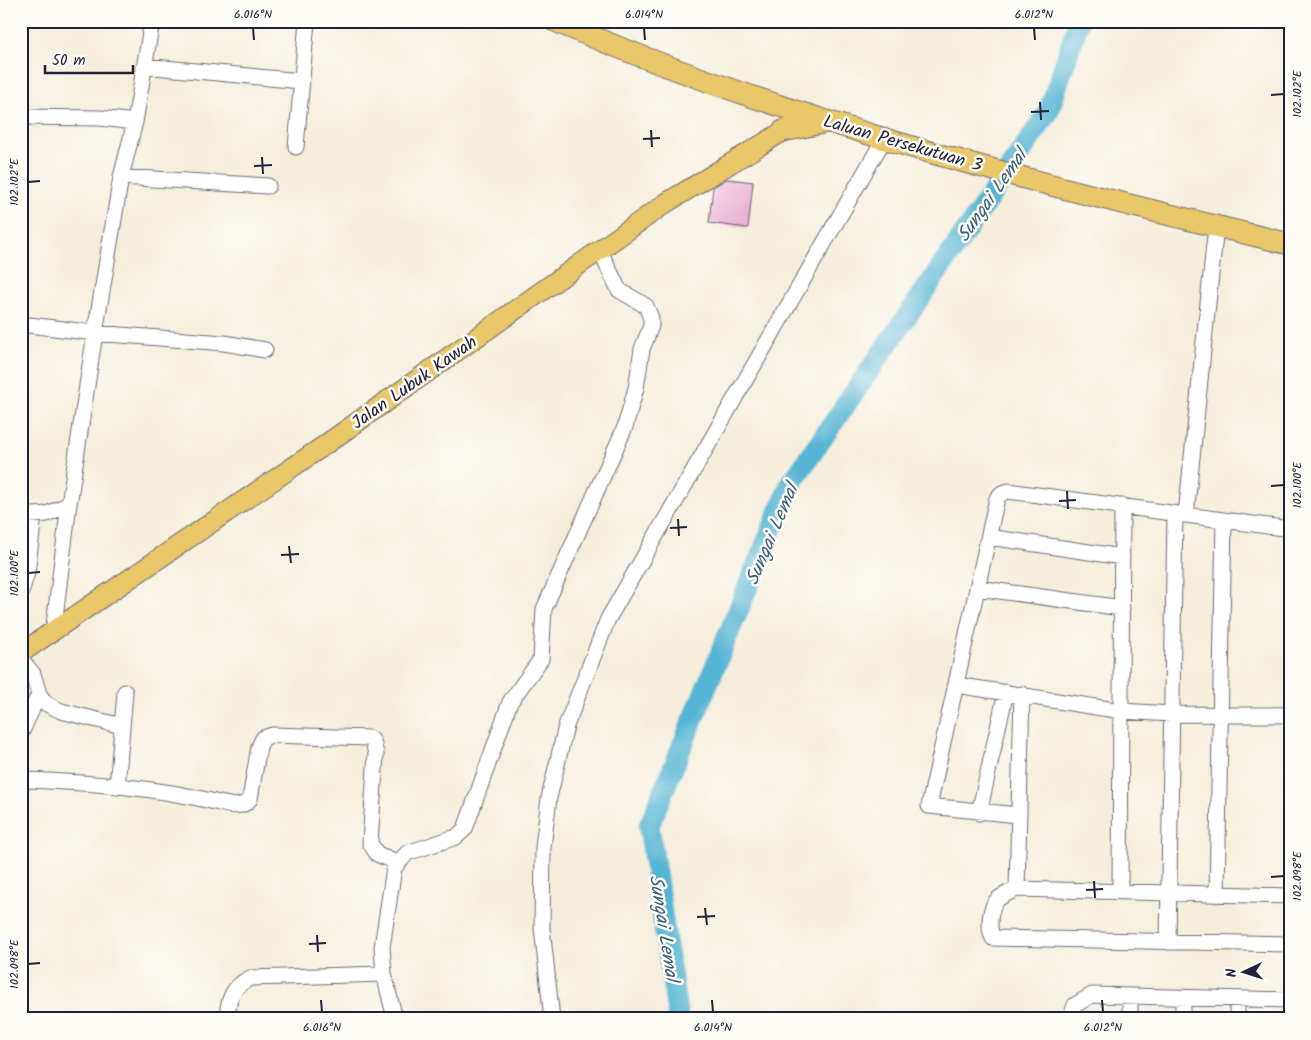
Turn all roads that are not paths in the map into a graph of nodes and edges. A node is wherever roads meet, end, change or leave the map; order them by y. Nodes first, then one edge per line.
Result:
1 (152, 21) edge
2 (308, 21) edge
3 (555, 21) edge
4 (144, 66) junction
5 (302, 81) junction
6 (781, 106) junction
7 (21, 117) edge
8 (818, 119) junction
9 (136, 122) junction
10 (783, 131) junction
11 (884, 139) junction
12 (296, 147) dead end
13 (120, 177) junction
14 (268, 186) dead end
15 (1216, 226) junction
16 (1290, 244) edge
17 (600, 251) junction
18 (21, 324) edge
19 (95, 333) junction
20 (266, 350) dead end
21 (69, 504) junction
22 (1122, 506) junction
23 (1180, 514) junction
24 (28, 516) edge
25 (1224, 520) junction
26 (1290, 529) edge
27 (989, 537) junction
28 (1122, 557) junction
29 (977, 588) junction
30 (21, 592) edge
31 (1122, 608) junction
32 (53, 632) junction
33 (21, 653) edge
34 (21, 659) edge
35 (956, 685) junction
36 (125, 692) dead end
37 (1006, 692) junction
38 (39, 694) junction
39 (1022, 694) junction
40 (1121, 711) junction
41 (1172, 714) junction
42 (1220, 714) junction
43 (1290, 715) edge
44 (122, 726) junction
45 (21, 733) edge
46 (21, 777) edge
47 (117, 787) junction
48 (979, 813) junction
49 (1018, 815) junction
50 (397, 862) junction
51 (1017, 889) junction
52 (1120, 892) junction
53 (1169, 894) junction
54 (1217, 895) junction
55 (1290, 896) edge
56 (1168, 942) junction
57 (1290, 944) edge
58 (384, 974) junction
59 (1130, 997) junction
60 (1183, 998) junction
61 (1237, 999) junction
62 (1290, 1000) edge
63 (227, 1019) edge
64 (395, 1019) edge
65 (552, 1019) edge
66 (1070, 1019) edge
67 (1130, 1019) edge
68 (1183, 1019) edge
69 (1237, 1019) edge

1 - 4 street
2 - 5 street
3 - 6 highway, Laluan Persekutuan 3
4 - 5 street
4 - 9 street
5 - 12 street
6 - 8 highway, Laluan Persekutuan 3
6 - 10 highway
7 - 9 street
8 - 10 highway
8 - 11 highway, Laluan Persekutuan 3
9 - 13 street
10 - 17 main road, Jalan Lubuk Kawah
11 - 15 highway, Laluan Persekutuan 3
11 - 65 street
13 - 14 street
13 - 19 street
15 - 16 highway, Laluan Persekutuan 3
15 - 23 street
17 - 32 main road, Jalan Lubuk Kawah
17 - 50 street
18 - 19 street
19 - 20 street
19 - 21 street
21 - 24 street
21 - 32 street
22 - 23 street
22 - 27 street
22 - 28 street
23 - 25 street
23 - 41 street
24 - 30 street
25 - 26 street
25 - 42 street
27 - 28 street
27 - 29 street
28 - 31 street
29 - 31 street
29 - 35 street
31 - 40 street
32 - 33 main road, Jalan Lubuk Kawah
34 - 38 street
35 - 37 street
35 - 48 street
36 - 44 street
37 - 39 street
37 - 48 street
38 - 44 street
38 - 45 street
39 - 40 street
39 - 49 street
40 - 41 street
40 - 52 street
41 - 42 street
41 - 53 street
42 - 43 street
42 - 54 street
44 - 47 street
46 - 47 street
47 - 50 street
48 - 49 street
49 - 51 street
50 - 58 street
51 - 52 street
51 - 56 street
52 - 53 street
53 - 54 street
53 - 56 street
54 - 55 street
56 - 57 street
58 - 63 street
58 - 64 street
59 - 60 street
59 - 66 street
59 - 67 street
60 - 61 street
60 - 68 street
61 - 62 street
61 - 69 street

